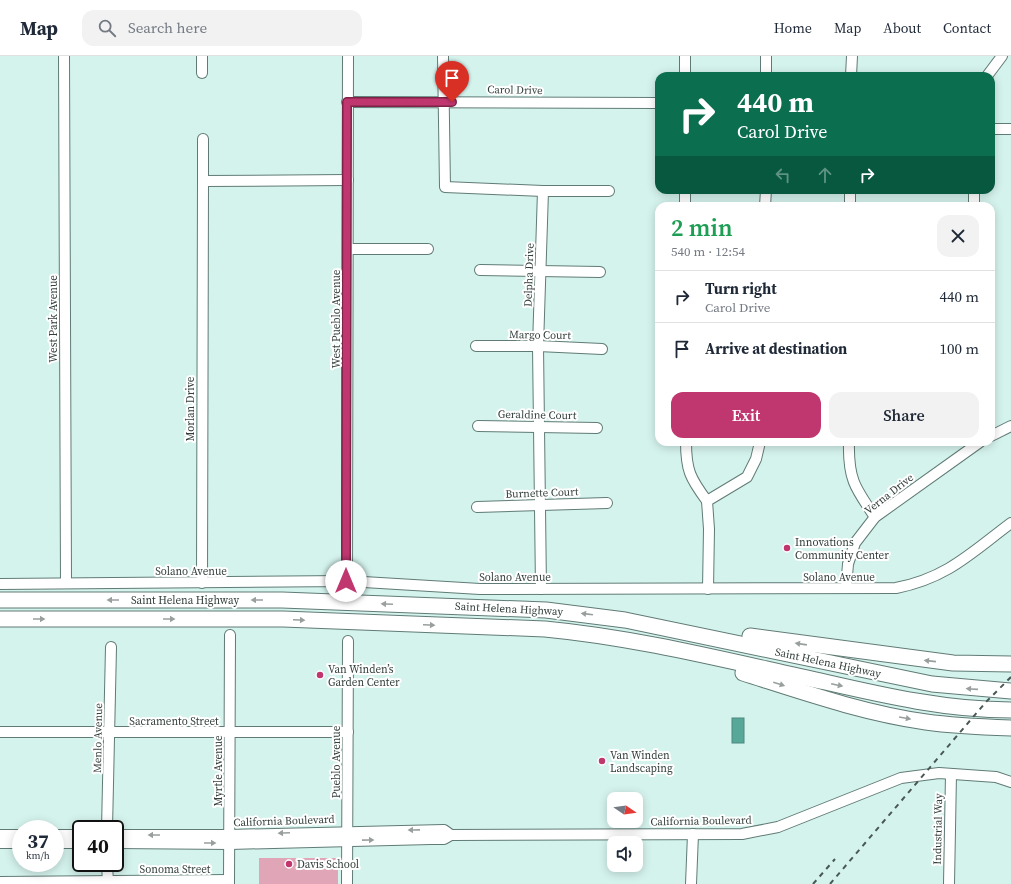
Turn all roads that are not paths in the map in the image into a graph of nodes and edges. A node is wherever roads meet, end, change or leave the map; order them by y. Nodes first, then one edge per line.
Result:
1 (64, 56) edge
2 (202, 56) edge
3 (348, 56) edge
4 (442, 56) edge
5 (685, 56) edge
6 (766, 56) edge
7 (852, 56) edge
8 (1002, 56) edge
9 (685, 72) edge
10 (766, 72) edge
11 (852, 72) edge
12 (990, 72) edge
13 (202, 73) dead end
14 (347, 102) junction
15 (443, 102) junction
16 (655, 103) edge
17 (995, 129) edge
18 (1011, 129) edge
19 (203, 140) dead end
20 (348, 180) junction
21 (203, 181) junction
22 (609, 190) dead end
23 (543, 191) junction
24 (348, 249) junction
25 (428, 249) dead end
26 (480, 270) dead end
27 (542, 270) junction
28 (600, 272) dead end
29 (476, 346) dead end
30 (538, 346) junction
31 (602, 350) dead end
32 (478, 426) dead end
33 (1011, 426) edge
34 (538, 428) junction
35 (597, 428) dead end
36 (995, 434) edge
37 (686, 446) edge
38 (759, 446) edge
39 (848, 446) edge
40 (974, 446) edge
41 (706, 501) junction
42 (607, 503) dead end
43 (477, 506) dead end
44 (541, 506) junction
45 (875, 517) junction
46 (1011, 523) edge
47 (346, 581) junction
48 (66, 582) junction
49 (202, 582) junction
50 (0, 584) edge
51 (846, 588) junction
52 (541, 589) junction
53 (708, 589) junction
54 (0, 600) edge
55 (0, 619) edge
56 (625, 620) junction
57 (230, 635) dead end
58 (348, 640) dead end
59 (662, 646) junction
60 (111, 647) dead end
61 (1011, 664) edge
62 (1011, 691) edge
63 (1011, 710) edge
64 (1011, 728) edge
65 (0, 732) edge
66 (348, 732) junction
67 (230, 733) junction
68 (110, 734) junction
69 (952, 774) junction
70 (1011, 782) edge
71 (107, 820) edge
72 (693, 834) junction
73 (0, 835) edge
74 (12, 835) edge
75 (124, 835) edge
76 (348, 836) junction
77 (229, 839) junction
78 (0, 843) edge
79 (12, 843) edge
80 (124, 843) edge
81 (108, 872) edge
82 (0, 882) edge
83 (230, 882) edge
84 (108, 883) edge
85 (348, 884) edge
86 (691, 884) edge
87 (950, 884) edge

1 - 48 street, West Park Avenue
2 - 13 street
3 - 14 street, West Pueblo Avenue
4 - 15 street
5 - 9 street
6 - 10 street
7 - 11 street
8 - 12 street
14 - 15 street, Carol Drive
14 - 20 street, West Pueblo Avenue
15 - 16 street, Carol Drive
15 - 23 street
17 - 18 street
19 - 21 street, Morlan Drive
20 - 21 street
20 - 24 street, West Pueblo Avenue
21 - 49 street, Morlan Drive
22 - 23 street
23 - 27 street, Delpha Drive
24 - 25 street
24 - 47 street, West Pueblo Avenue
26 - 27 street
27 - 28 street
27 - 30 street, Delpha Drive
29 - 30 street, Margo Court
30 - 31 street, Margo Court
30 - 34 street, Delpha Drive
32 - 34 street, Geraldine Court
33 - 36 street
34 - 35 street, Geraldine Court
34 - 44 street, Delpha Drive
37 - 41 street
38 - 41 street
39 - 45 street
40 - 45 street, Verna Drive
41 - 53 street
42 - 44 street, Burnette Court
43 - 44 street, Burnette Court
44 - 52 street, Delpha Drive
45 - 51 street, Verna Drive
46 - 51 street, Solano Avenue
47 - 49 street, Solano Avenue
47 - 52 street, Solano Avenue
48 - 49 street, Solano Avenue
48 - 50 street, Solano Avenue
51 - 53 street, Solano Avenue
52 - 53 street, Solano Avenue
56 -> 54 highway, Saint Helena Highway
55 -> 59 highway, Saint Helena Highway
61 -> 56 highway
62 -> 56 highway, Saint Helena Highway
57 - 67 street, Myrtle Avenue
58 - 66 street, Pueblo Avenue
59 -> 63 highway, Saint Helena Highway
59 -> 64 highway
60 - 68 street, Menlo Avenue
65 - 68 street, Sacramento Street
66 - 67 street, Sacramento Street
66 - 76 street, Pueblo Avenue
67 - 68 street, Sacramento Street
67 - 77 street, Myrtle Avenue
68 - 71 street, Menlo Avenue
69 - 70 street, California Boulevard
69 - 72 street, California Boulevard
69 - 87 street, Industrial Way
72 - 76 street, California Boulevard
72 - 86 street
73 - 74 street
77 -> 75 street, California Boulevard
76 - 77 street, California Boulevard
76 - 85 street, Pueblo Avenue
80 -> 77 street, California Boulevard
77 - 83 street, Myrtle Avenue
78 - 79 street
81 - 84 street
82 - 84 street, Sonoma Street
83 - 84 street, Sonoma Street

